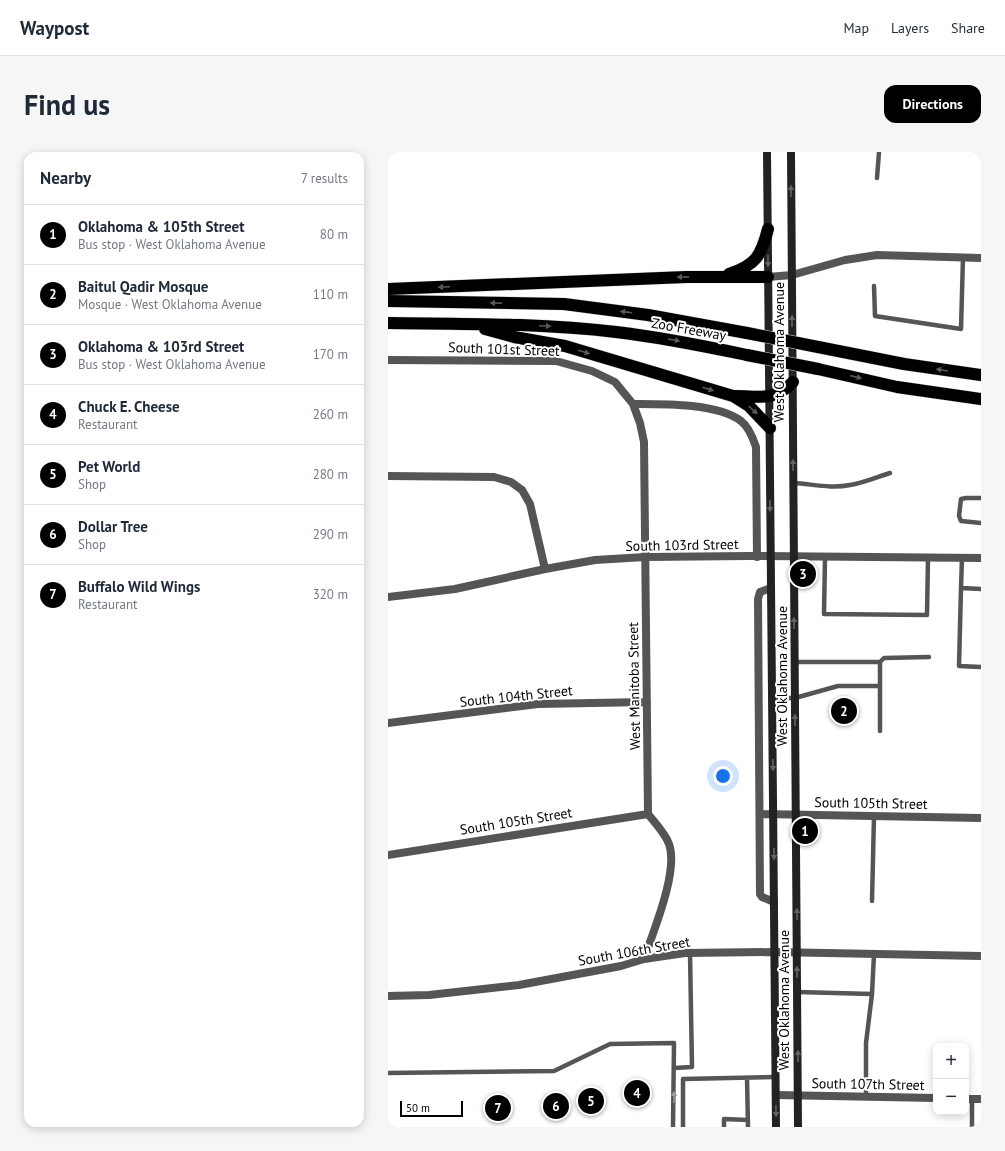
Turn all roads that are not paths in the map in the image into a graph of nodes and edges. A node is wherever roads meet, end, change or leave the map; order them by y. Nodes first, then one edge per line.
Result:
1 (767, 152) edge
2 (791, 152) edge
3 (879, 152) edge
4 (877, 178) dead end
5 (768, 229) junction
6 (963, 257) junction
7 (981, 258) edge
8 (792, 275) junction
9 (722, 277) junction
10 (768, 277) junction
11 (874, 286) dead end
12 (388, 289) edge
13 (388, 301) edge
14 (388, 323) edge
15 (464, 324) junction
16 (388, 360) edge
17 (981, 376) edge
18 (793, 382) junction
19 (733, 396) junction
20 (770, 397) junction
21 (981, 399) edge
22 (633, 404) junction
23 (770, 428) junction
24 (890, 473) dead end
25 (388, 476) edge
26 (794, 483) junction
27 (981, 498) edge
28 (981, 523) edge
29 (645, 557) junction
30 (757, 557) junction
31 (771, 557) junction
32 (794, 557) junction
33 (825, 557) junction
34 (928, 558) junction
35 (962, 558) junction
36 (981, 558) edge
37 (545, 569) junction
38 (771, 588) junction
39 (961, 588) junction
40 (981, 589) edge
41 (388, 597) edge
42 (929, 658) dead end
43 (795, 662) junction
44 (880, 662) junction
45 (981, 667) edge
46 (880, 686) junction
47 (772, 698) junction
48 (795, 698) junction
49 (647, 702) junction
50 (388, 723) edge
51 (880, 731) dead end
52 (648, 814) junction
53 (760, 814) junction
54 (773, 815) junction
55 (796, 815) junction
56 (874, 816) junction
57 (981, 818) edge
58 (388, 854) edge
59 (872, 901) dead end
60 (774, 902) junction
61 (774, 952) junction
62 (797, 952) junction
63 (690, 953) junction
64 (874, 954) junction
65 (981, 956) edge
66 (644, 959) junction
67 (797, 992) junction
68 (872, 994) junction
69 (388, 996) edge
70 (674, 1068) junction
71 (388, 1073) edge
72 (776, 1077) junction
73 (747, 1078) junction
74 (776, 1094) junction
75 (798, 1095) junction
76 (866, 1096) junction
77 (933, 1098) edge
78 (969, 1099) edge
79 (981, 1099) edge
80 (748, 1120) junction
81 (673, 1127) edge
82 (683, 1127) edge
83 (724, 1127) edge
84 (748, 1127) edge
85 (776, 1127) edge
86 (798, 1127) edge
87 (972, 1127) edge

1 - 5 main road, West Oklahoma Avenue
8 -> 2 main road, West Oklahoma Avenue
3 - 4 lane
5 - 9 highway
5 -> 10 main road, West Oklahoma Avenue
6 - 7 street
6 - 8 street
6 - 11 lane
8 - 10 street
18 -> 8 main road, West Oklahoma Avenue
9 - 10 highway
9 -> 12 highway
10 - 20 main road, West Oklahoma Avenue
17 -> 13 highway, Zoo Freeway, bridge
14 - 15 highway, Zoo Freeway
15 -> 19 highway
15 -> 21 highway, Zoo Freeway, bridge
16 - 22 street, South 101st Street
18 - 20 highway
26 -> 18 main road, West Oklahoma Avenue
19 - 20 highway
19 -> 23 highway
20 - 23 main road, West Oklahoma Avenue
22 - 29 street, West Manitoba Street
22 - 30 street
23 -> 31 main road, West Oklahoma Avenue
24 - 26 lane
25 - 37 street
26 - 32 main road, West Oklahoma Avenue
27 - 28 lane
29 - 30 street, South 103rd Street
29 - 37 street, South 103rd Street
29 - 49 street, West Manitoba Street
30 - 31 street, South 103rd Street
31 - 32 street, South 103rd Street
31 - 38 main road, West Oklahoma Avenue
32 - 33 street, South 103rd Street
43 -> 32 main road, West Oklahoma Avenue
33 - 34 street, South 103rd Street
33 - 34 lane
34 - 35 street, South 103rd Street
35 - 36 street, South 103rd Street
35 - 39 lane
37 - 41 street, South 103rd Street
38 - 47 main road, West Oklahoma Avenue
38 - 53 street, West Oklahoma Avenue
39 - 40 lane
39 - 45 lane
42 - 44 lane
43 - 44 lane
43 - 48 main road, West Oklahoma Avenue
44 - 46 lane
46 - 48 lane
46 - 51 lane
47 - 48 lane
47 -> 54 main road, West Oklahoma Avenue
55 -> 48 main road, West Oklahoma Avenue
49 - 50 street, South 104th Street
49 - 52 street, West Manitoba Street
52 - 58 street, South 105th Street
52 - 66 street
53 - 54 street, South 105th Street
53 - 60 street, West Oklahoma Avenue
54 - 55 street, South 105th Street
54 -> 60 main road, West Oklahoma Avenue
55 - 56 street, South 105th Street
62 -> 55 main road, West Oklahoma Avenue
56 - 57 street, South 105th Street
56 - 59 lane
60 - 61 main road, West Oklahoma Avenue
61 - 62 street, South 106th Street
61 - 63 street, South 106th Street
61 - 72 main road, West Oklahoma Avenue
62 - 64 street, South 106th Street
67 -> 62 main road, West Oklahoma Avenue
63 - 66 street, South 106th Street
63 - 70 lane
64 - 65 street, South 106th Street
64 - 68 lane
66 - 69 street, South 106th Street
67 - 68 lane
75 -> 67 main road, West Oklahoma Avenue
68 - 76 lane
70 - 71 lane
81 -> 70 lane
72 - 73 lane
72 - 74 main road, West Oklahoma Avenue
73 - 80 lane
73 - 82 lane
74 - 75 street, South 107th Street
74 -> 85 main road, West Oklahoma Avenue
75 - 76 street, South 107th Street
75 - 86 main road, West Oklahoma Avenue
76 - 77 street, South 107th Street
78 - 79 street
78 - 87 lane
80 - 83 lane
80 - 84 lane

